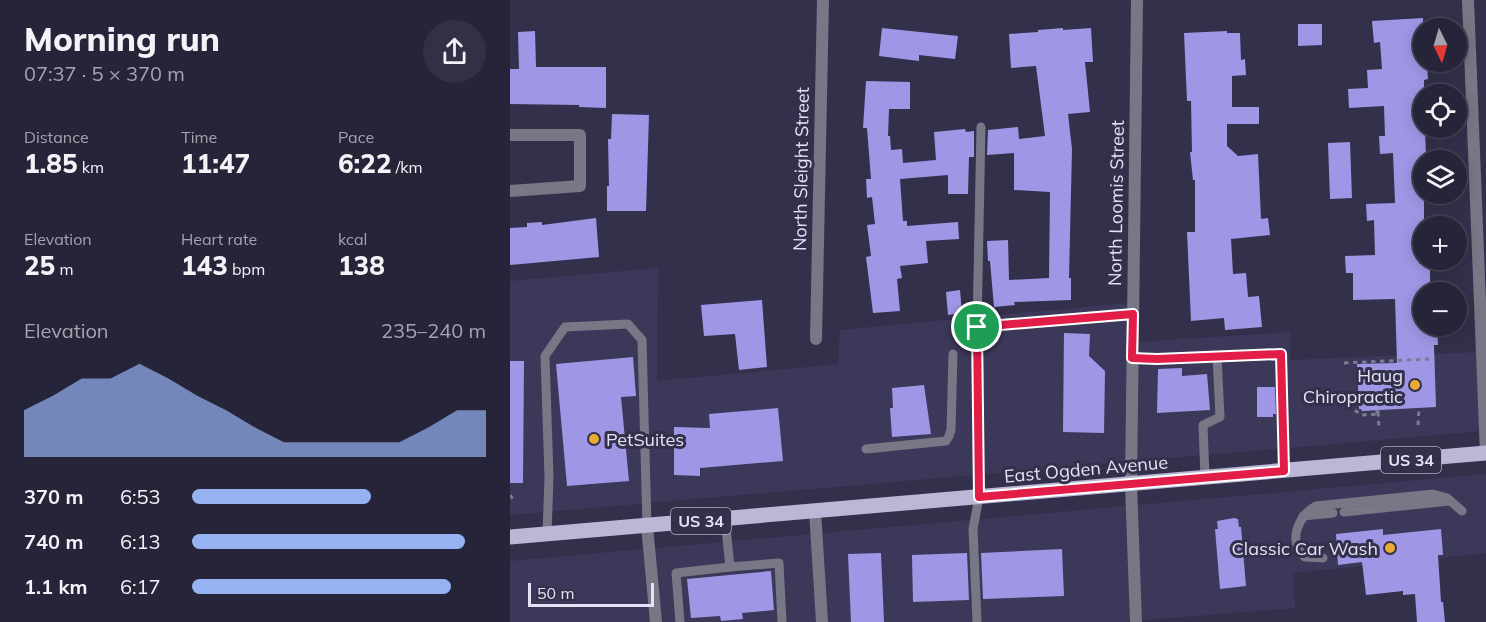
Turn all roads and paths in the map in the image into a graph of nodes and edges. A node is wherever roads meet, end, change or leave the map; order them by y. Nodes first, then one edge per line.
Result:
1 (823, 0) edge
2 (1137, 0) edge
3 (1468, 0) edge
4 (981, 127) dead end
5 (510, 135) edge
6 (510, 191) edge
7 (1133, 314) junction
8 (977, 327) junction
9 (816, 339) dead end
10 (953, 354) dead end
11 (1217, 356) junction
12 (1132, 358) junction
13 (1430, 359) dead end
14 (1344, 363) dead end
15 (1347, 407) dead end
16 (1419, 407) dead end
17 (1418, 425) dead end
18 (1379, 428) dead end
19 (866, 449) dead end
20 (1486, 453) edge
21 (1284, 471) junction
22 (1204, 478) junction
23 (1131, 485) junction
24 (510, 495) edge
25 (979, 497) junction
26 (1450, 501) junction
27 (515, 502) dead end
28 (1462, 511) dead end
29 (815, 512) junction
30 (1344, 512) dead end
31 (1333, 513) dead end
32 (1303, 516) junction
33 (725, 519) junction
34 (647, 526) junction
35 (547, 534) junction
36 (510, 537) edge
37 (1323, 558) dead end
38 (730, 567) junction
39 (656, 622) edge
40 (680, 622) edge
41 (782, 622) edge
42 (822, 622) edge
43 (977, 622) edge
44 (1136, 622) edge

1 - 9 street, North Sleight Street
2 - 7 street, North Loomis Street
3 - 20 street
4 - 8 lane
5 - 6 street
7 - 8 lane
7 - 12 street, North Loomis Street
8 - 25 lane
10 - 19 lane
11 - 12 lane
11 - 21 lane
11 - 22 lane
12 - 23 street, North Loomis Street
13 - 14 path
15 - 18 path
16 - 17 path
20 - 21 main road, East Ogden Avenue / US 34
21 - 22 main road, East Ogden Avenue / US 34
22 - 23 main road, East Ogden Avenue / US 34
23 - 25 main road, East Ogden Avenue / US 34
23 - 44 street, North Loomis Street
24 - 27 path
25 - 29 main road, East Ogden Avenue / US 34
25 - 43 lane
26 - 28 lane
26 - 30 lane
26 - 32 lane
29 - 33 main road, East Ogden Avenue / US 34
29 - 42 street
31 - 32 lane
32 - 37 lane
33 - 34 main road, East Ogden Avenue / US 34
33 - 38 lane
34 - 35 main road, East Ogden Avenue / US 34
34 - 35 lane
34 - 39 street
35 - 36 main road, East Ogden Avenue / US 34
38 - 40 lane
38 - 41 lane

